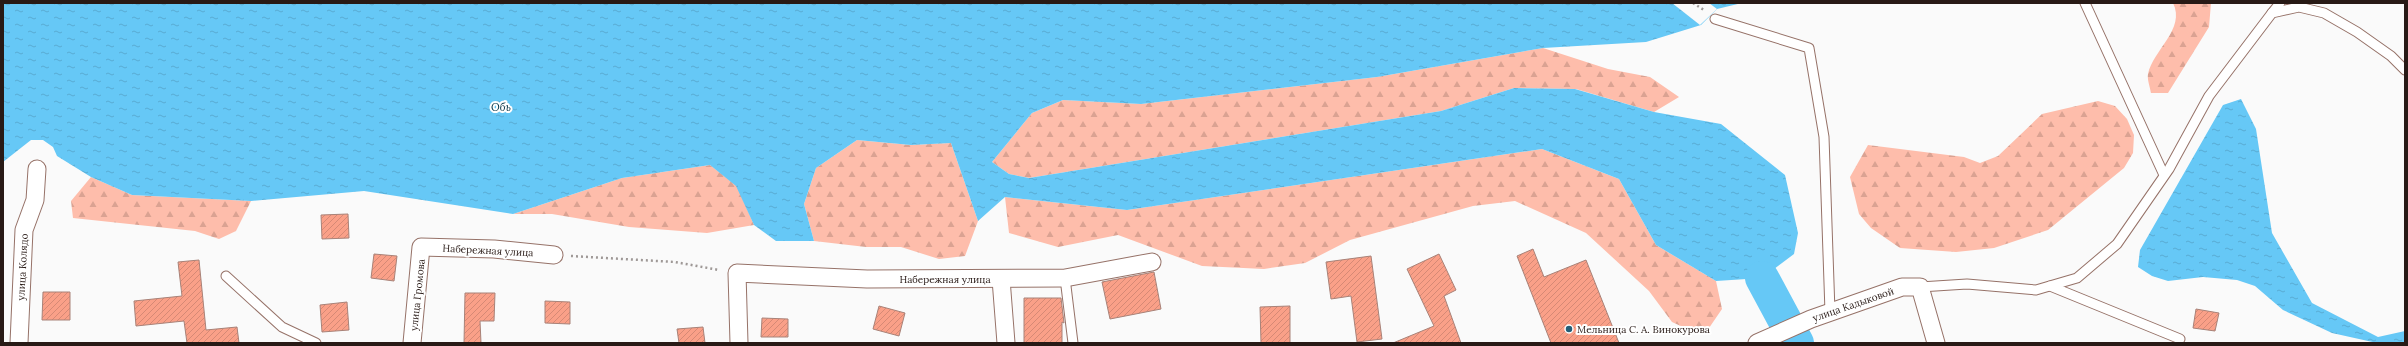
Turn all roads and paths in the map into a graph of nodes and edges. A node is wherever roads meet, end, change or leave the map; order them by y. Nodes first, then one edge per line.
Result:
1 (2085, 3) edge
2 (2280, 3) edge
3 (2272, 14) junction
4 (1715, 19) dead end
5 (2405, 70) edge
6 (37, 169) dead end
7 (2164, 176) junction
8 (421, 247) joint
9 (554, 254) joint
10 (1152, 262) dead end
11 (737, 273) junction
12 (226, 276) dead end
13 (1065, 278) junction
14 (1002, 279) junction
15 (2050, 286) junction
16 (1920, 287) junction
17 (1830, 312) junction
18 (2180, 339) dead end
19 (19, 343) edge
20 (316, 343) edge
21 (412, 343) edge
22 (739, 343) edge
23 (1006, 343) edge
24 (1073, 343) edge
25 (1757, 343) edge
26 (1936, 343) edge

1 - 7 lane
2 - 3 lane
3 - 5 lane
3 - 7 lane
4 - 17 lane
6 - 19 street, улица Колядо
7 - 15 lane
8 - 9 street, Набережная улица
8 - 21 street, улица Громова
9 - 11 path
10 - 13 street, Набережная улица
11 - 14 street, Набережная улица
11 - 22 street
12 - 20 lane
13 - 14 street, Набережная улица
13 - 24 lane
14 - 23 street
15 - 16 lane
15 - 18 lane
16 - 17 street, улица Кадыковой
16 - 26 street
17 - 25 street, улица Кадыковой

